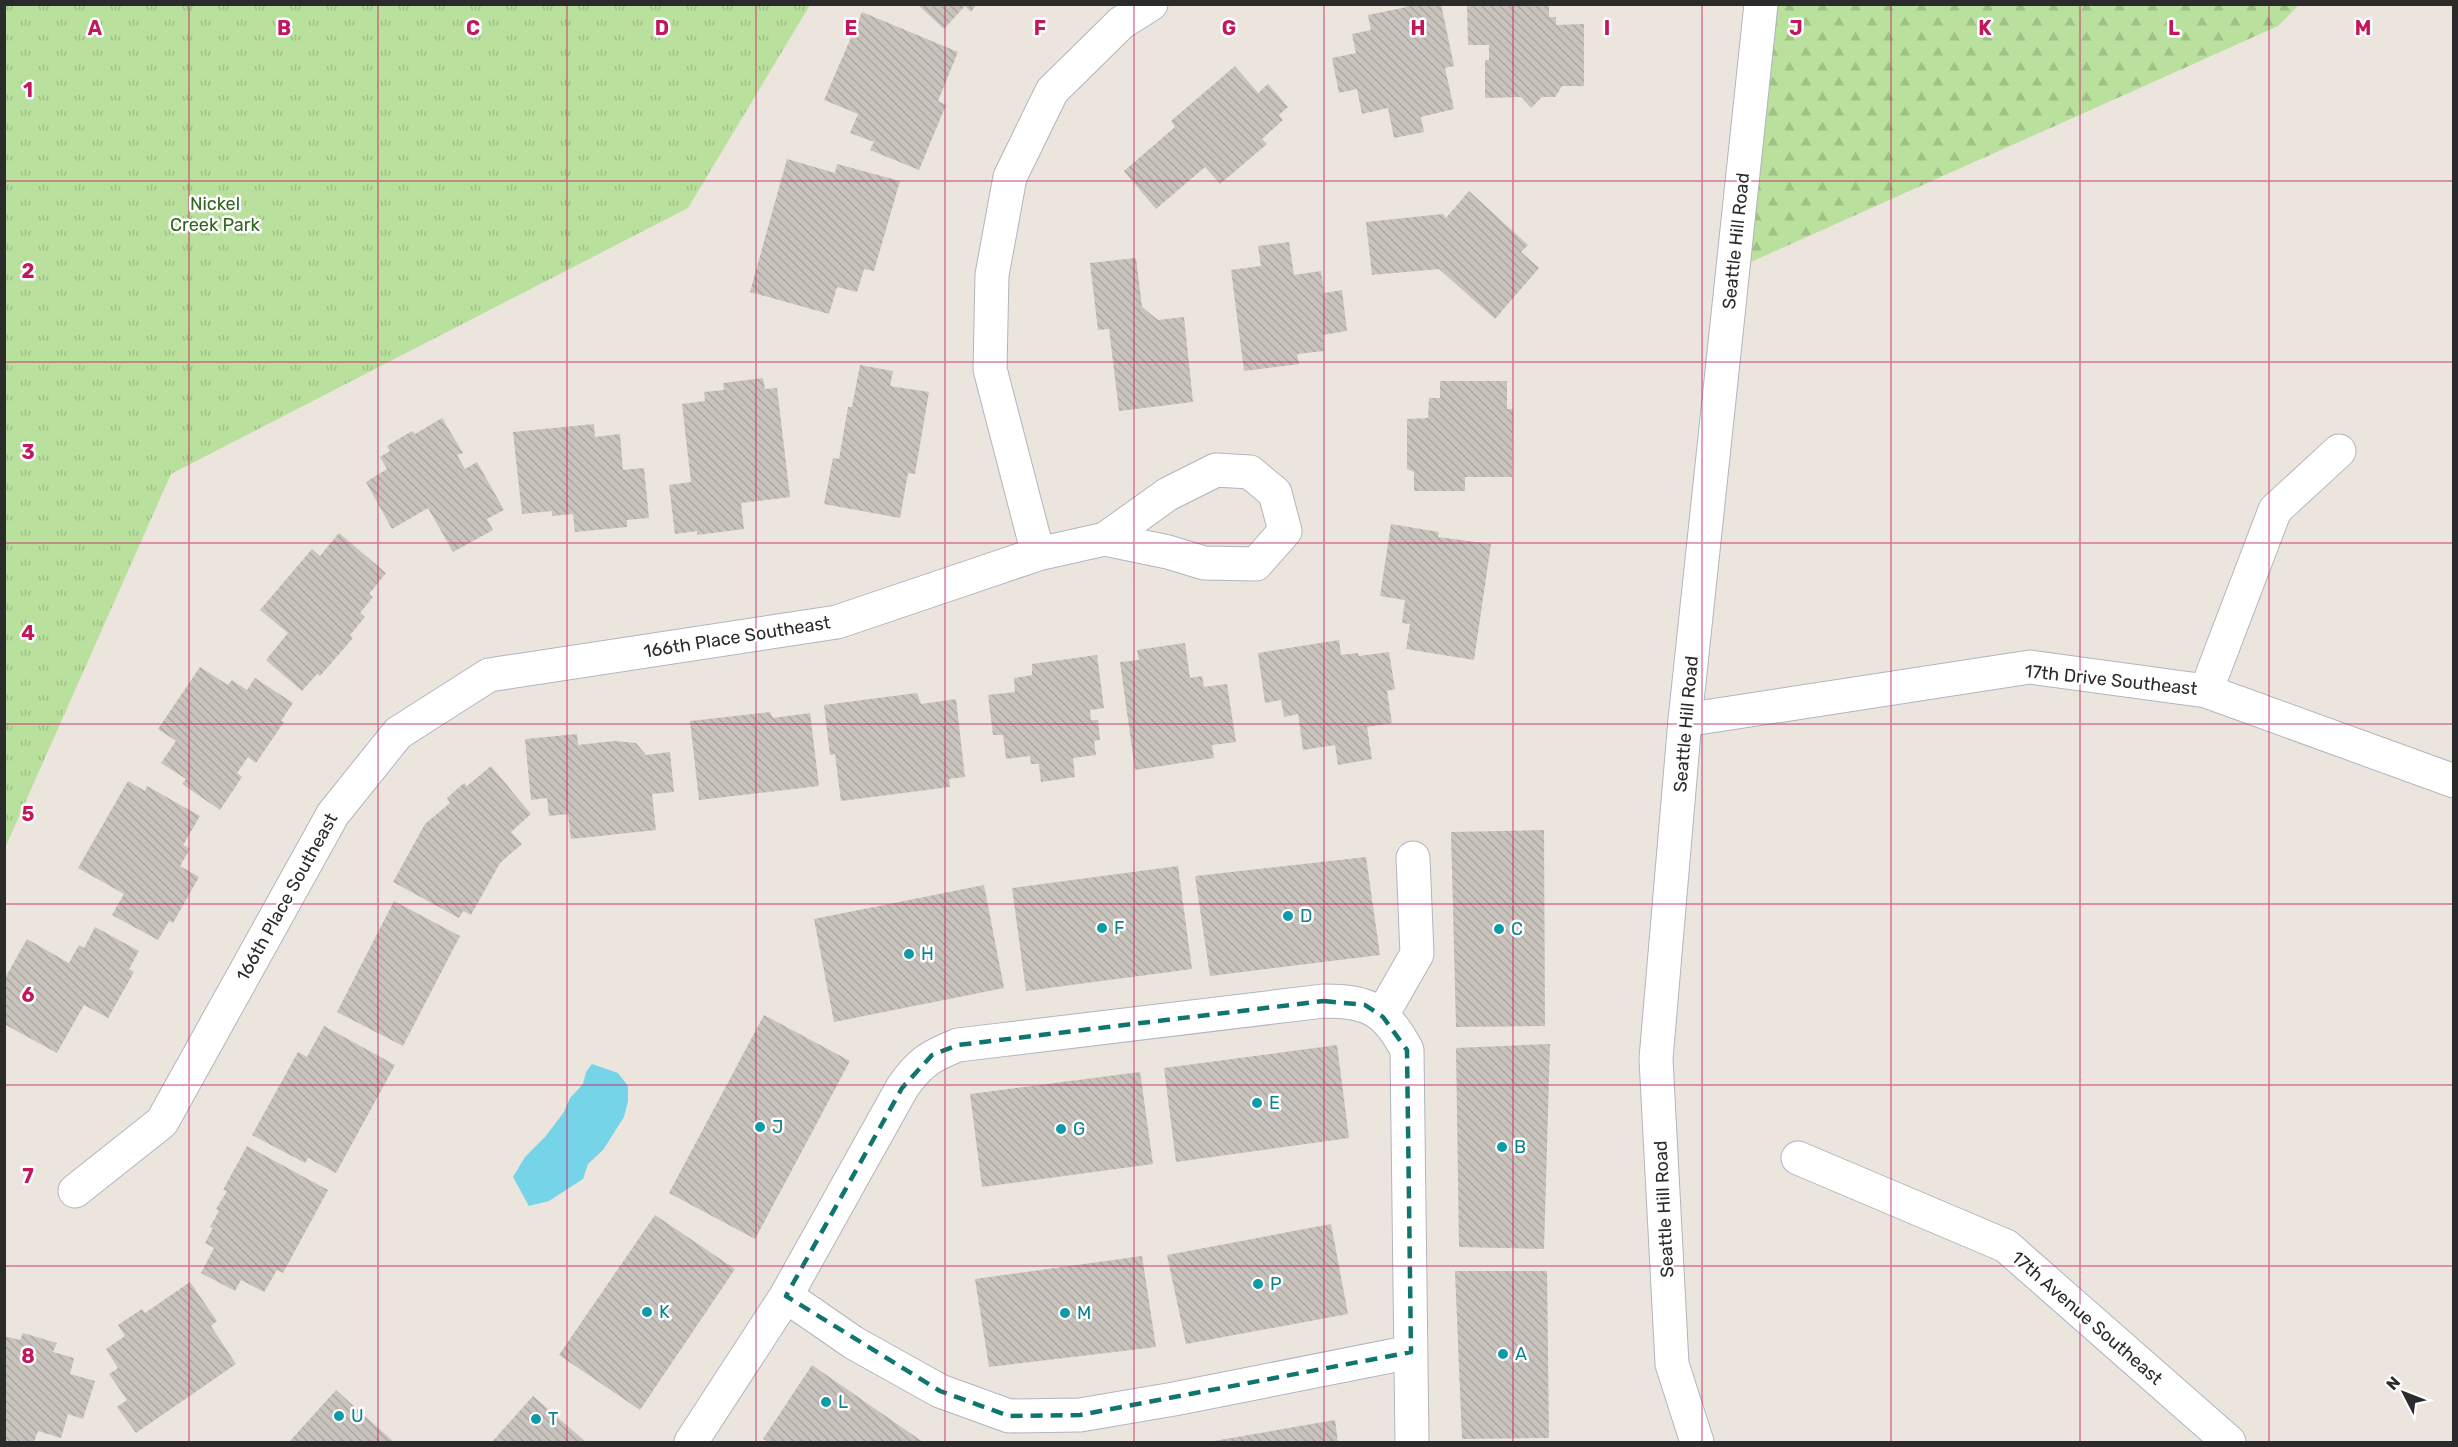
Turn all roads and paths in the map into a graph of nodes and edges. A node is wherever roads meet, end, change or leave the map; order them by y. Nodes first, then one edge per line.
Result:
1 (1151, 4) edge
2 (1761, 4) edge
3 (2339, 451) dead end
4 (1105, 539) junction
5 (1038, 554) junction
6 (2206, 691) junction
7 (1685, 720) junction
8 (2454, 781) edge
9 (1413, 858) dead end
10 (1382, 1016) junction
11 (1798, 1158) dead end
12 (75, 1191) dead end
13 (786, 1296) junction
14 (1411, 1352) junction
15 (691, 1443) edge
16 (1412, 1443) edge
17 (1697, 1443) edge
18 (2229, 1443) edge

1 - 5 street
2 - 7 street, Seattle Hill Road
3 - 6 street
4 - 4 street
4 - 5 street, 166th Place Southeast
5 - 12 street, 166th Place Southeast
6 - 7 street, 17th Drive Southeast
6 - 8 street, 17th Drive Southeast
7 - 17 street, Seattle Hill Road
9 - 10 street
10 - 13 street
10 - 14 street
11 - 18 street, 17th Avenue Southeast
13 - 14 street
13 - 15 street
14 - 16 street

